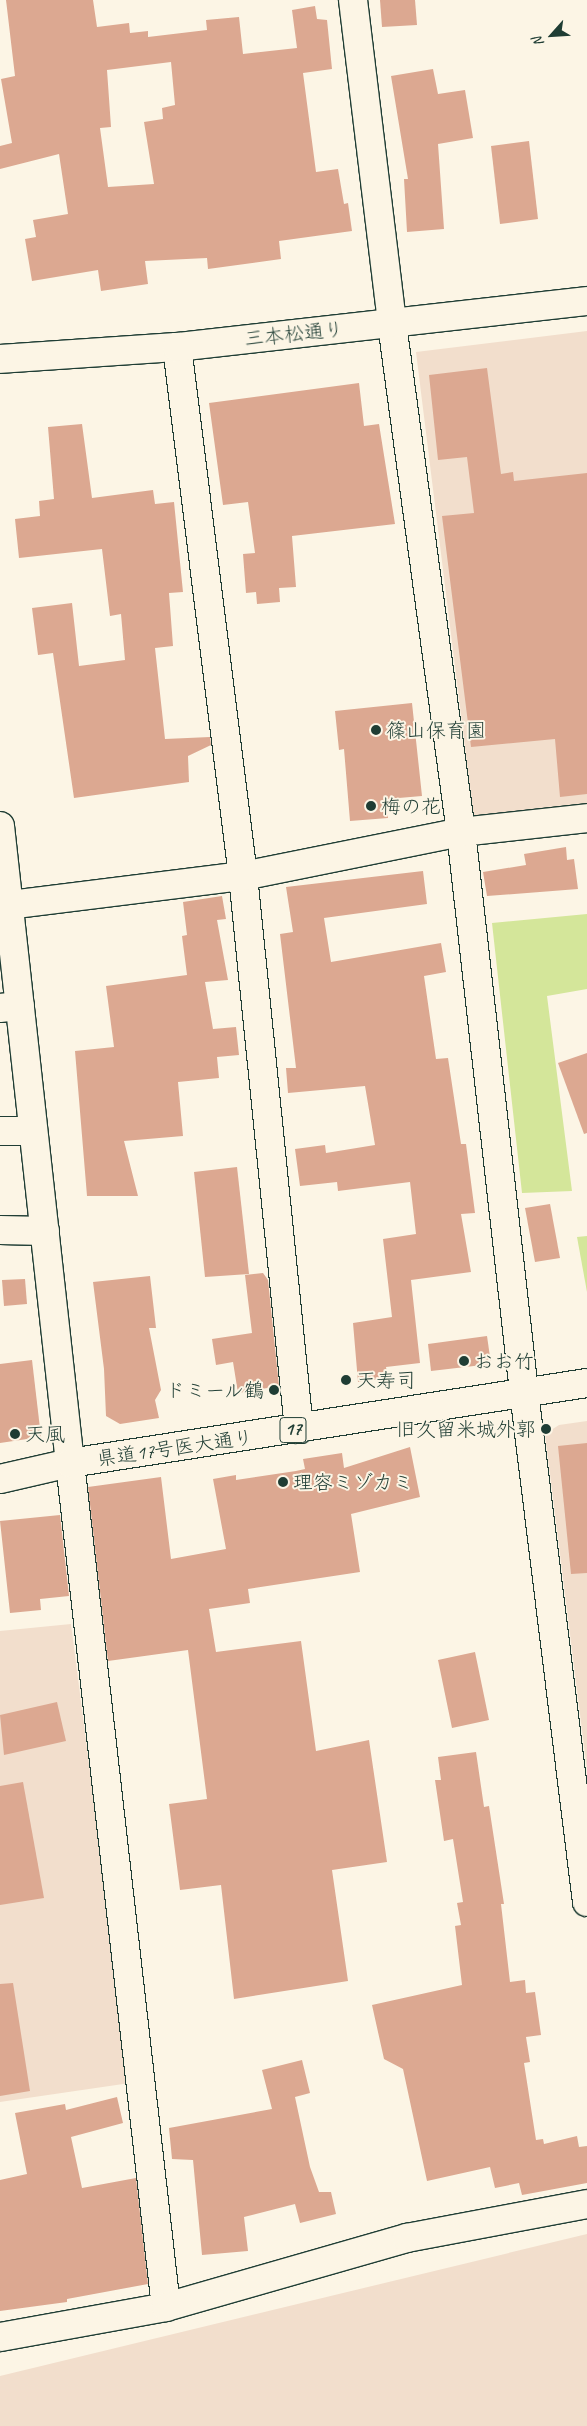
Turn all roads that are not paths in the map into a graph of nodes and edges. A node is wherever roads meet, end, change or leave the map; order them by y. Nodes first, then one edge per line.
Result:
1 (353, 0) edge
2 (587, 302) edge
3 (392, 324) junction
4 (176, 347) junction
5 (0, 359) edge
6 (587, 818) edge
7 (0, 826) edge
8 (461, 832) junction
9 (243, 876) junction
10 (9, 905) junction
11 (10, 1007) edge
12 (0, 1131) edge
13 (34, 1131) junction
14 (0, 1230) edge
15 (44, 1231) junction
16 (587, 1383) edge
17 (524, 1392) junction
18 (299, 1429) junction
19 (70, 1463) junction
20 (0, 1479) edge
21 (587, 1902) edge
22 (587, 2204) edge
23 (166, 2306) junction
24 (0, 2337) edge

1 - 3 street
2 - 3 street, 三本松通り
3 - 4 street, 三本松通り
3 - 8 street
4 - 5 street, 三本松通り
4 - 9 street
6 - 8 street
7 - 10 street
8 - 9 street
8 - 17 street
9 - 10 street
9 - 18 street
10 - 11 street
11 - 13 street
12 - 13 street
13 - 15 street
14 - 15 street
15 - 19 street
16 - 17 street, 県道17号医大通り / 17
17 - 18 street, 県道17号医大通り / 17
17 - 21 street
18 - 19 street, 県道17号医大通り / 17
19 - 20 street, 県道17号医大通り / 17
19 - 23 street
22 - 23 street
23 - 24 street

